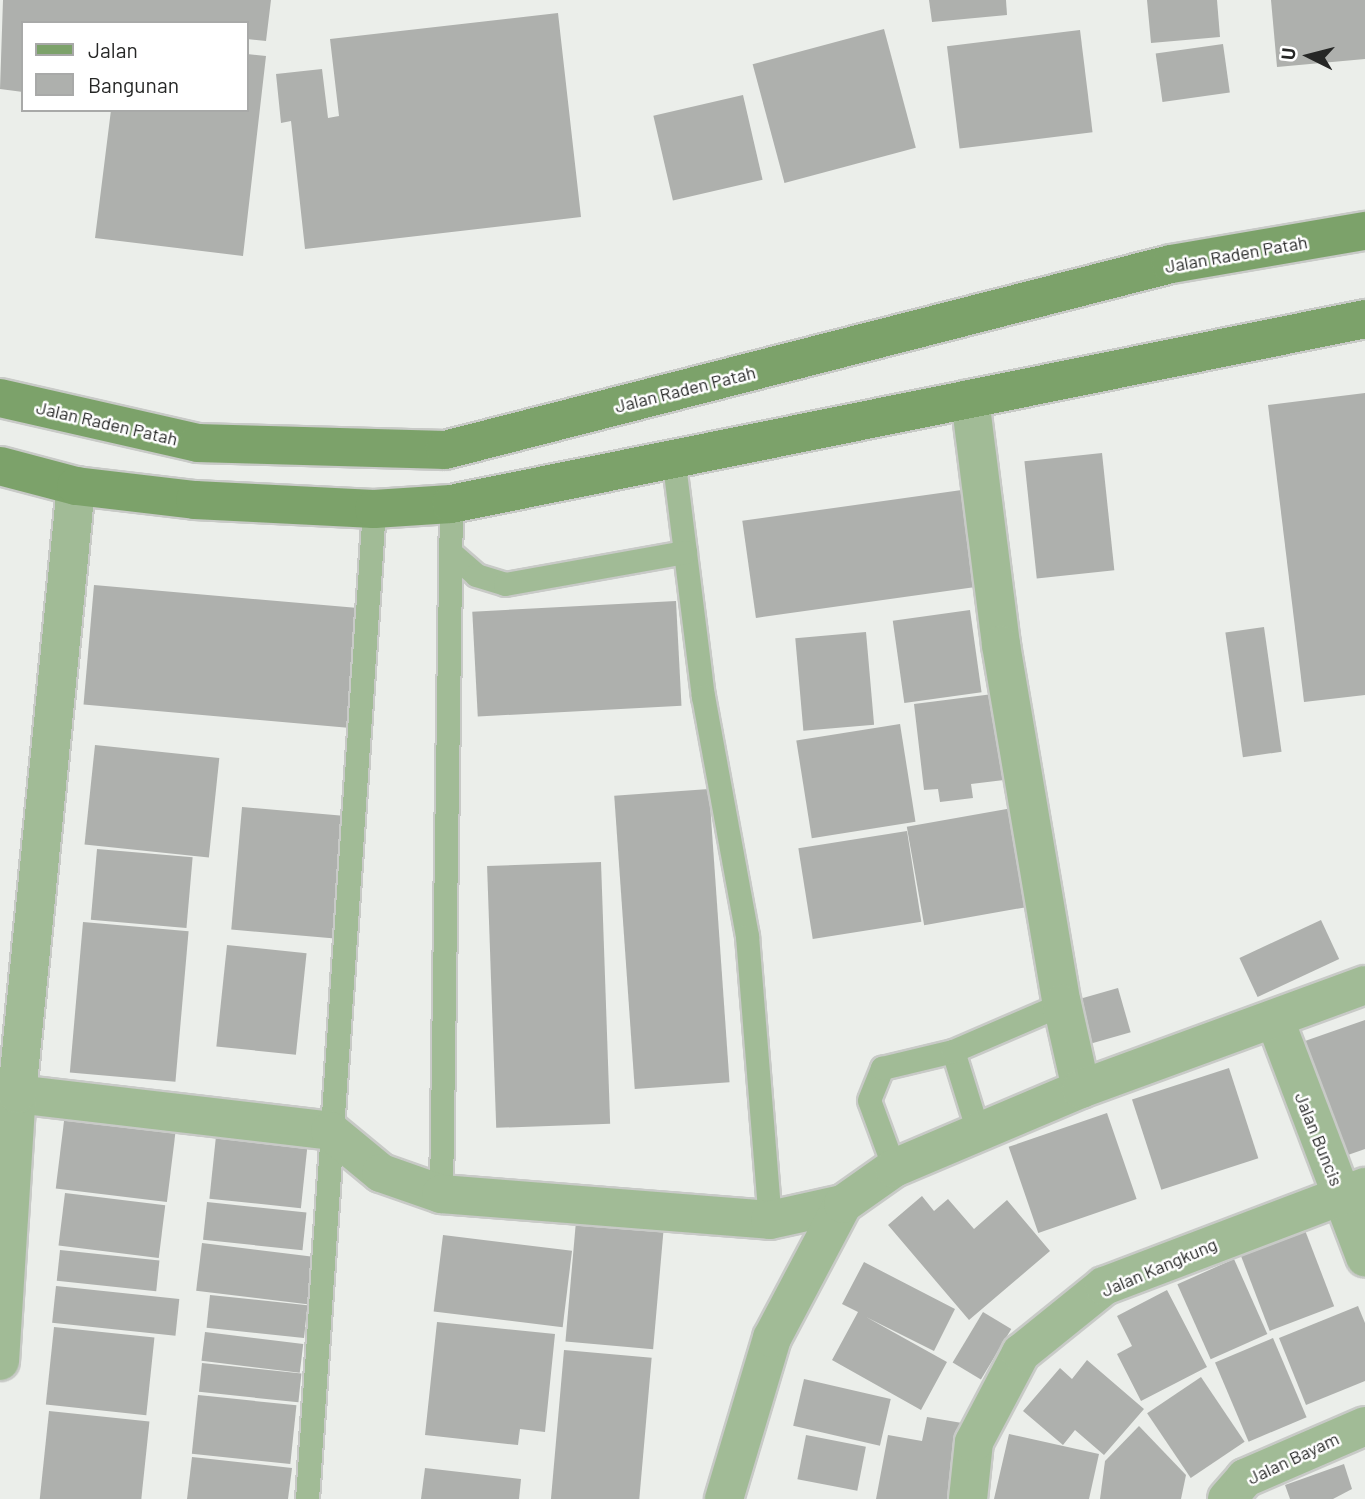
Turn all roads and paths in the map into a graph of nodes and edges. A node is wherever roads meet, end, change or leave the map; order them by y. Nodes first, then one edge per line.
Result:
1 (1365, 231) edge
2 (1365, 319) edge
3 (0, 398) edge
4 (970, 398) junction
5 (673, 456) junction
6 (0, 466) edge
7 (76, 486) junction
8 (451, 504) junction
9 (374, 509) junction
10 (450, 552) junction
11 (685, 552) junction
12 (1365, 985) edge
13 (1062, 1004) junction
14 (1275, 1020) junction
15 (953, 1051) junction
16 (1081, 1089) junction
17 (17, 1094) junction
18 (330, 1131) junction
19 (978, 1132) junction
20 (6, 1156) edge
21 (894, 1168) junction
22 (1353, 1191) edge
23 (440, 1194) junction
24 (843, 1204) junction
25 (770, 1220) junction
26 (1365, 1257) edge
27 (0, 1361) edge
28 (1365, 1426) edge
29 (307, 1499) edge
30 (724, 1499) edge
31 (968, 1499) edge
32 (1227, 1499) edge

1 - 3 main road, Jalan Raden Patah
2 - 4 main road
4 - 5 main road
4 - 13 street
5 - 8 main road
5 - 11 lane
6 - 7 main road
7 - 9 main road
7 - 17 street
8 - 9 main road
8 - 10 lane
9 - 18 lane
10 - 11 lane
10 - 23 lane
11 - 25 lane
12 - 14 street
13 - 15 lane
13 - 16 street
14 - 16 street
14 - 22 street, Jalan Buncis
15 - 19 lane
15 - 21 lane
16 - 19 street
17 - 18 street
17 - 20 street
18 - 23 street
18 - 29 lane
19 - 21 street
20 - 27 street
21 - 24 street
22 - 26 street, Jalan Buncis
22 - 31 street, Jalan Kangkung
23 - 25 street
24 - 25 street
24 - 30 street
28 - 32 street, Jalan Bayam

